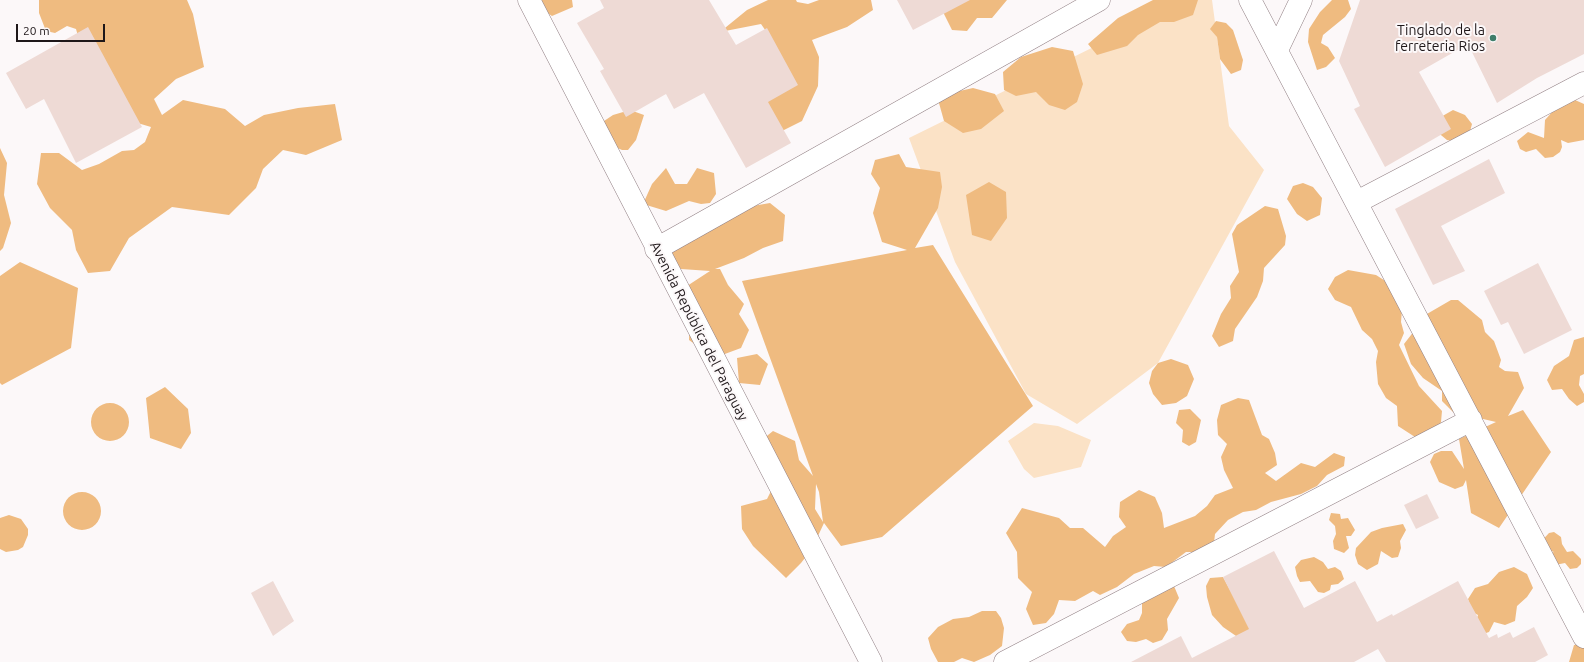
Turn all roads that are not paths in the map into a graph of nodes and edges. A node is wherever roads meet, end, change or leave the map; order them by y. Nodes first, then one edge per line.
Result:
1 (529, 0) edge
2 (1099, 0) edge
3 (1250, 0) edge
4 (1301, 0) edge
5 (1277, 50) junction
6 (1584, 83) edge
7 (1357, 202) junction
8 (656, 249) junction
9 (1471, 420) junction
10 (1584, 637) edge
11 (871, 662) edge
12 (1005, 662) edge

1 - 8 street, Avenida República del Paraguay
2 - 8 street
3 - 5 street
4 - 5 street
5 - 7 street
6 - 7 street
7 - 9 street
8 - 11 street, Avenida República del Paraguay
9 - 10 street
9 - 12 street

